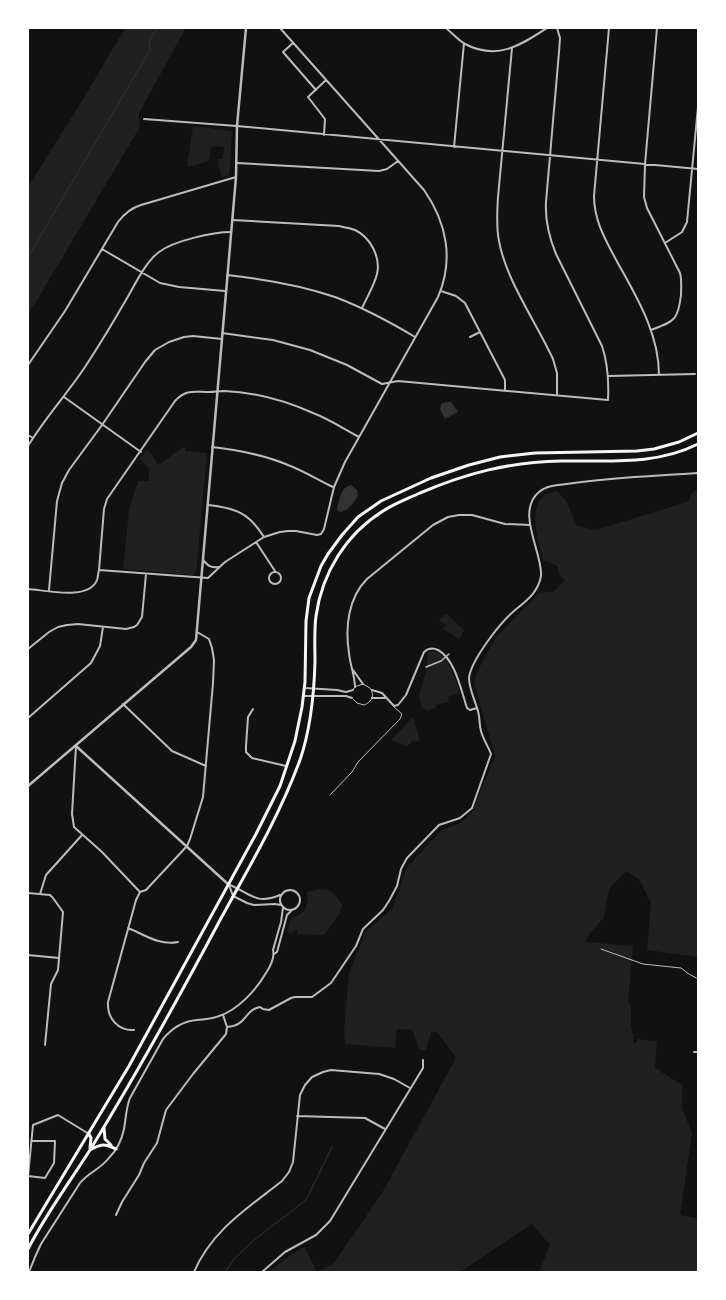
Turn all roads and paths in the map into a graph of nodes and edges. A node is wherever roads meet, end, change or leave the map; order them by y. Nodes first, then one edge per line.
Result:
1 (246, 28) edge
2 (280, 28) edge
3 (446, 28) edge
4 (547, 28) edge
5 (557, 28) edge
6 (609, 28) edge
7 (657, 28) edge
8 (293, 43) junction
9 (464, 43) junction
10 (512, 48) junction
11 (326, 80) junction
12 (316, 90) junction
13 (698, 107) edge
14 (144, 119) dead end
15 (237, 126) junction
16 (324, 135) junction
17 (378, 140) junction
18 (454, 147) junction
19 (502, 151) junction
20 (550, 155) junction
21 (597, 160) junction
22 (398, 162) junction
23 (237, 163) junction
24 (644, 164) junction
25 (692, 168) junction
26 (698, 169) edge
27 (236, 177) junction
28 (232, 220) junction
29 (231, 232) junction
30 (665, 243) junction
31 (102, 249) junction
32 (142, 273) junction
33 (227, 275) junction
34 (225, 291) junction
35 (441, 291) junction
36 (362, 308) junction
37 (651, 330) junction
38 (480, 332) junction
39 (222, 333) junction
40 (416, 337) junction
41 (470, 337) dead end
42 (222, 339) junction
43 (28, 365) edge
44 (695, 374) dead end
45 (659, 375) junction
46 (609, 376) junction
47 (391, 382) junction
48 (505, 390) junction
49 (217, 392) junction
50 (557, 395) junction
51 (64, 397) junction
52 (102, 425) junction
53 (698, 433) edge
54 (28, 435) edge
55 (359, 437) junction
56 (33, 438) junction
57 (698, 444) edge
58 (28, 446) edge
59 (212, 447) junction
60 (140, 452) junction
61 (698, 473) edge
62 (334, 487) junction
63 (207, 504) junction
64 (530, 525) junction
65 (264, 537) junction
66 (256, 542) junction
67 (202, 559) junction
68 (220, 566) junction
69 (99, 570) junction
70 (275, 572) junction
71 (146, 574) junction
72 (201, 578) junction
73 (28, 589) edge
74 (49, 591) junction
75 (103, 626) junction
76 (197, 632) junction
77 (28, 649) edge
78 (449, 654) dead end
79 (446, 656) junction
80 (426, 667) dead end
81 (353, 670) junction
82 (363, 684) junction
83 (355, 687) junction
84 (305, 688) junction
85 (314, 689) junction
86 (353, 690) joint
87 (372, 690) junction
88 (304, 696) junction
89 (313, 696) junction
90 (352, 698) joint
91 (372, 698) junction
92 (385, 698) junction
93 (123, 704) junction
94 (394, 706) junction
95 (477, 708) junction
96 (253, 709) dead end
97 (28, 718) edge
98 (76, 746) junction
99 (206, 766) junction
100 (287, 766) junction
101 (28, 786) edge
102 (330, 795) dead end
103 (82, 835) junction
104 (187, 846) junction
105 (229, 885) junction
106 (237, 888) junction
107 (140, 892) junction
108 (28, 893) edge
109 (40, 894) junction
110 (280, 895) junction
111 (233, 896) junction
112 (282, 907) junction
113 (292, 910) junction
114 (128, 928) junction
115 (178, 942) dead end
116 (601, 948) dead end
117 (274, 954) junction
118 (28, 955) edge
119 (59, 958) junction
120 (698, 979) edge
121 (223, 1014) junction
122 (227, 1027) junction
123 (134, 1030) dead end
124 (45, 1045) dead end
125 (694, 1052) dead end
126 (698, 1052) edge
127 (423, 1060) dead end
128 (410, 1088) junction
129 (297, 1116) junction
130 (104, 1126) junction
131 (385, 1129) junction
132 (89, 1134) junction
133 (31, 1141) junction
134 (116, 1149) junction
135 (90, 1150) junction
136 (116, 1215) dead end
137 (28, 1234) edge
138 (28, 1249) edge
139 (29, 1272) edge
140 (194, 1272) edge
141 (262, 1272) edge

1 - 15 street
2 - 8 street
3 - 9 street
4 - 10 street
5 - 20 street
6 - 21 street
7 - 24 street
8 - 11 street
8 - 12 street
9 - 10 street
9 - 18 street
10 - 19 street
11 - 12 street
11 - 17 street
12 - 16 street
13 - 25 street
14 - 15 street
15 - 16 street
15 - 23 street
16 - 17 street
17 - 18 street
17 - 22 street
18 - 19 street
19 - 20 street
19 - 50 street
20 - 21 street
20 - 46 street
21 - 24 street
21 - 37 street
22 - 23 street
22 - 35 street
23 - 27 street
24 - 25 street
24 - 30 street
25 - 26 street
25 - 30 street
27 - 28 street
27 - 31 street
28 - 29 street
28 - 36 street
29 - 32 street
29 - 33 street
30 - 37 street
31 - 32 street
31 - 43 street
32 - 34 street
32 - 51 street
33 - 34 street
33 - 36 street
34 - 39 street
35 - 38 street
35 - 40 street
36 - 40 street
37 - 45 street
38 - 41 street
38 - 48 street
39 - 42 street
39 - 47 street
40 - 47 street
42 - 49 street
42 - 52 street
44 - 45 street
45 - 46 street
46 - 50 street
47 - 48 street
47 - 55 street
48 - 50 street
49 - 55 street
49 - 59 street
49 - 60 street
51 - 52 street
51 - 56 street
52 - 60 street
52 - 74 street
53 - 84 main road
54 - 56 street
55 - 62 street
56 - 58 street
57 - 85 main road
59 - 62 street
59 - 63 street
60 - 69 street
61 - 64 street
62 - 65 street
63 - 65 street
63 - 67 street
64 - 81 street
64 - 95 street
65 - 66 street
66 - 68 street
66 - 70 street
67 - 68 street
67 - 72 street
68 - 72 street
69 - 71 street
69 - 74 street
70 - 70 street
71 - 72 street
71 - 75 street
72 - 76 street
73 - 74 street
75 - 77 street
75 - 97 street
76 - 93 street
76 - 99 street
78 - 79 street
79 - 80 street
79 - 94 street
79 - 95 street
81 - 82 street
81 - 83 street
82 - 83 lane
82 - 87 lane
83 - 86 lane
84 - 85 street
84 - 88 main road
85 - 86 street
85 - 89 main road
87 - 91 lane
87 - 92 street
88 - 89 street
88 - 100 main road
89 - 90 street
89 - 106 main road
90 - 91 lane
91 - 92 street
92 - 94 street
93 - 98 street
93 - 99 street
94 - 102 lane
95 - 122 street
96 - 100 street
98 - 101 street
98 - 103 street
98 - 104 street
99 - 104 street
100 - 105 main road
103 - 107 street
103 - 109 street
104 - 105 street
104 - 107 street
105 - 106 street
105 - 111 street
105 - 132 main road
106 - 110 street
106 - 111 main road
107 - 114 street
108 - 109 street
109 - 119 street
110 - 112 street
110 - 113 street
111 - 112 street
111 - 130 main road
112 - 113 street
112 - 117 street
113 - 117 street
114 - 115 street
114 - 123 street
116 - 120 lane
117 - 121 street
118 - 119 street
119 - 124 street
121 - 122 street
121 - 134 street
122 - 136 street
125 - 126 street
127 - 128 street
128 - 129 street
128 - 131 street
129 - 131 street
129 - 140 street
130 - 134 main road
130 - 135 main road
131 - 141 street
132 - 133 street
132 - 135 main road
132 - 137 main road
133 - 133 street
134 - 135 main road
134 - 139 street
135 - 138 main road

